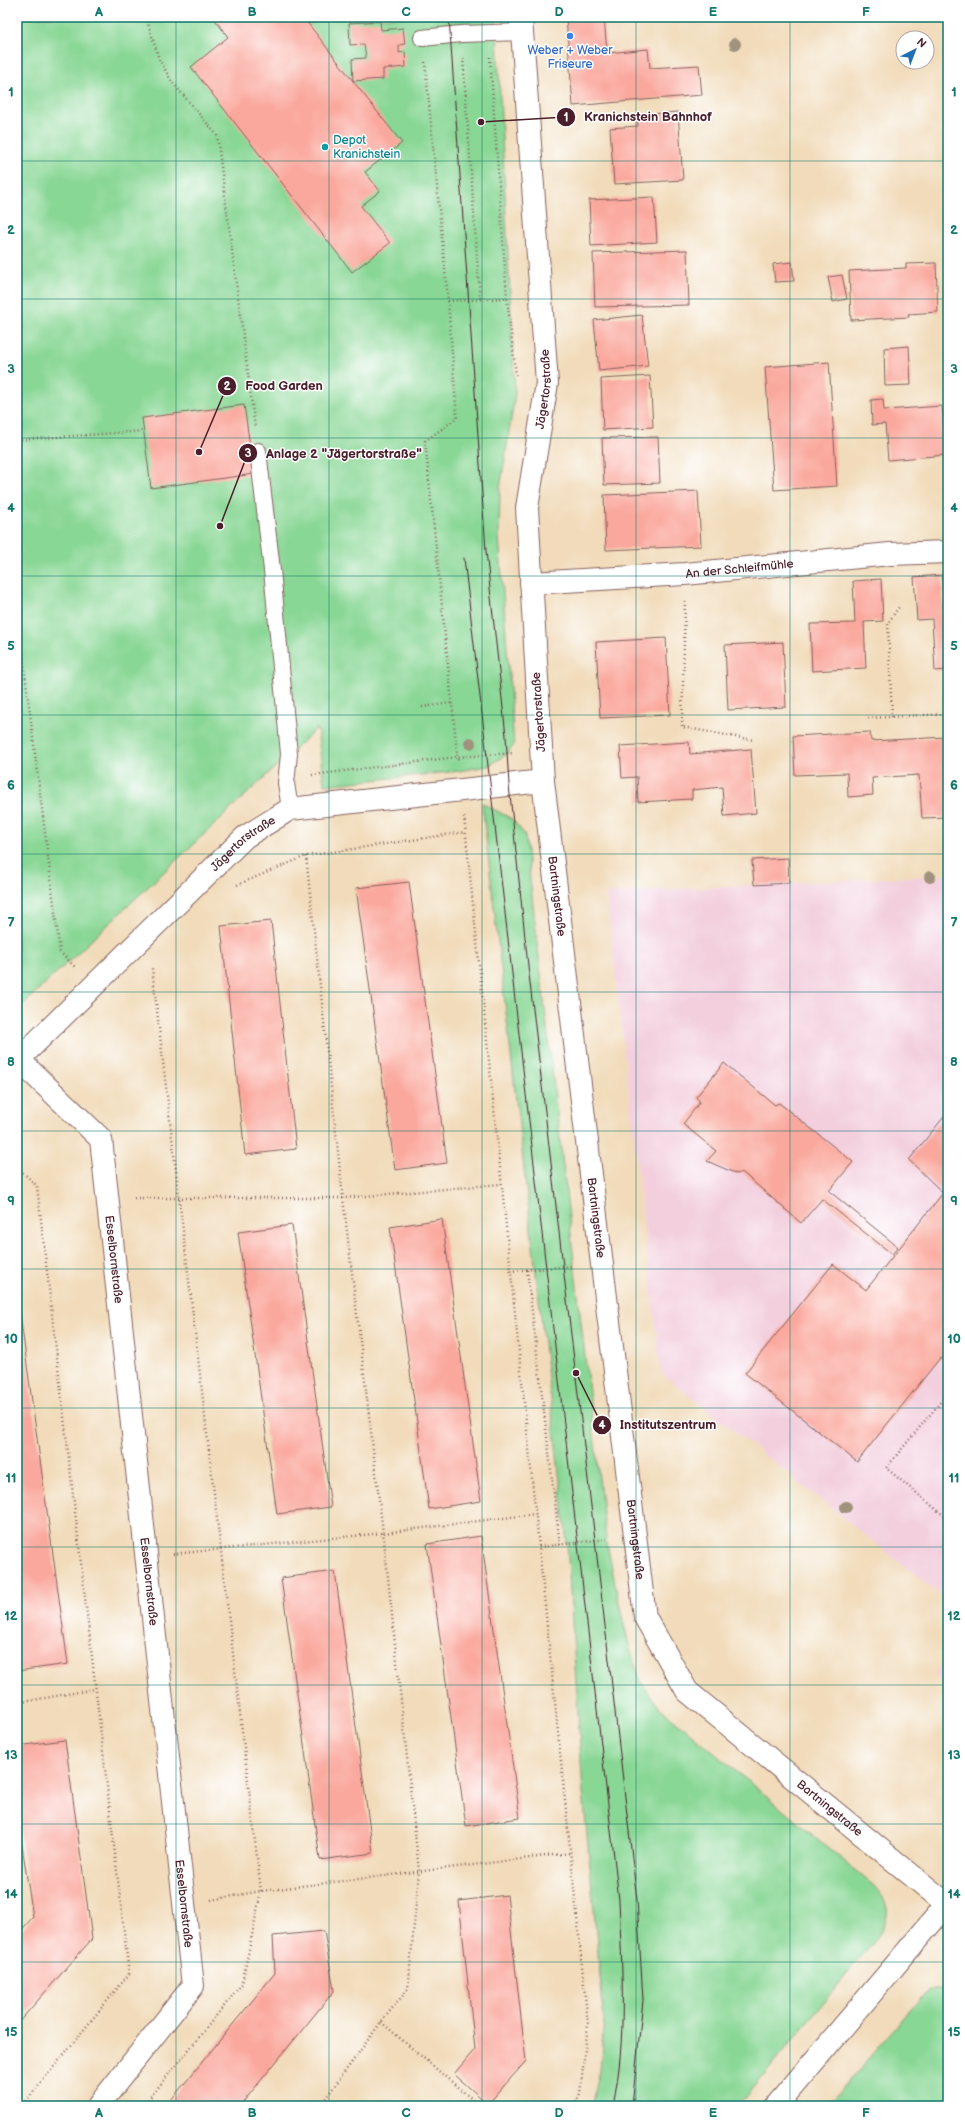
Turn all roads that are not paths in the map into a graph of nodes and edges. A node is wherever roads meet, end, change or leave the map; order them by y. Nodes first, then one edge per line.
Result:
1 (522, 25) edge
2 (422, 38) road end
3 (258, 451) road end
4 (948, 552) edge
5 (530, 583) junction
6 (543, 781) junction
7 (290, 808) junction
8 (18, 1060) edge
9 (948, 1905) edge
10 (98, 2106) edge
11 (776, 2106) edge

1 - 2 lane
1 - 5 street, Jägertorstraße
3 - 7 lane
4 - 5 street, An der Schleifmühle
5 - 6 street, Jägertorstraße
6 - 7 street, Jägertorstraße
6 - 9 street, Bartningstraße
7 - 8 street, Jägertorstraße
8 - 10 street, Esselbornstraße
9 - 11 street, Bartningstraße

